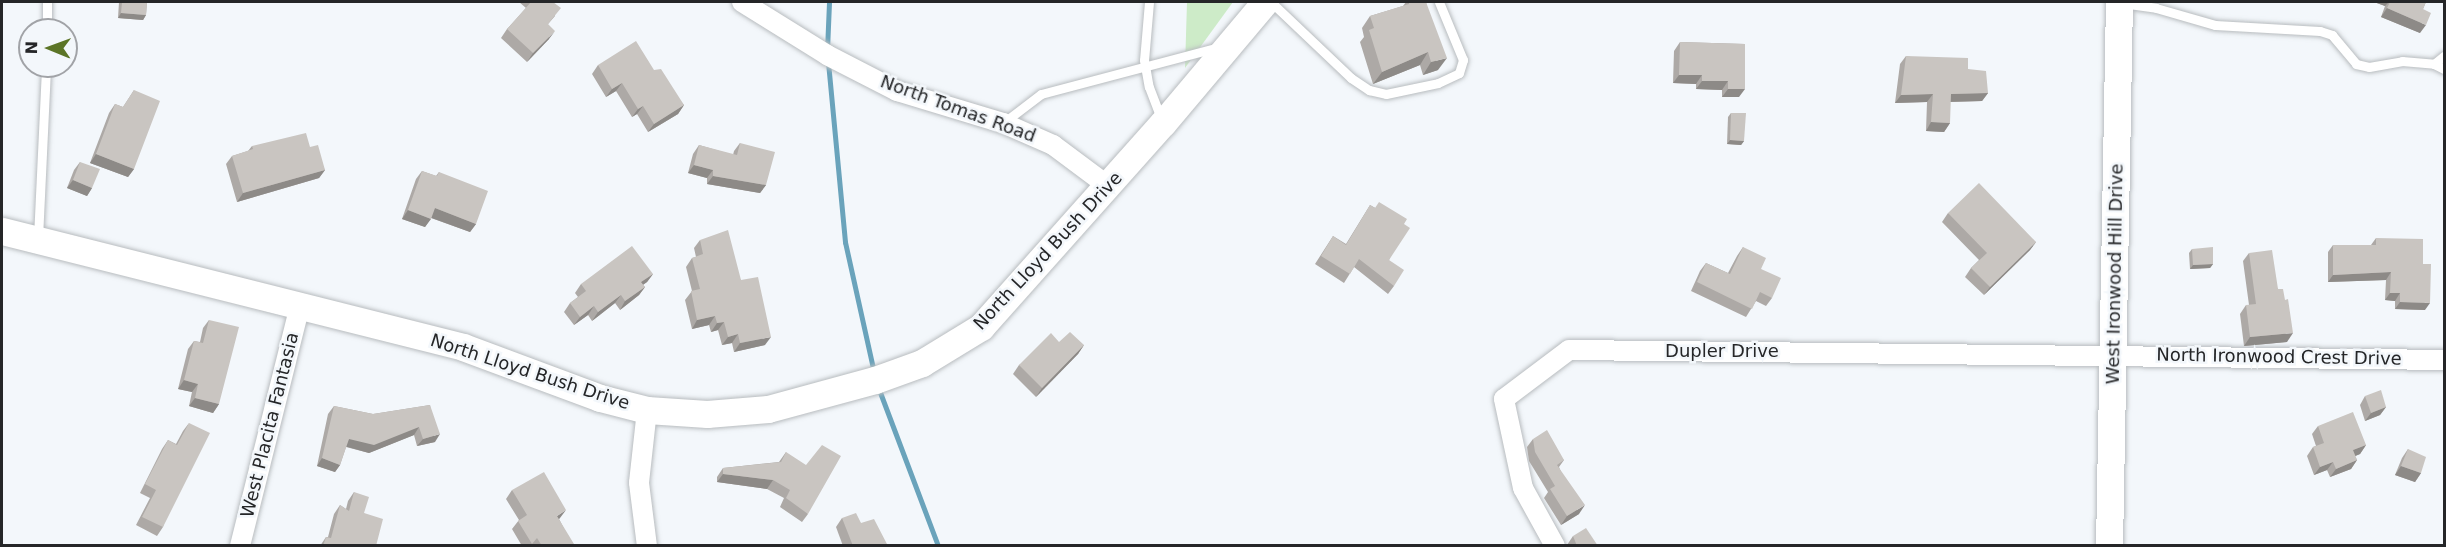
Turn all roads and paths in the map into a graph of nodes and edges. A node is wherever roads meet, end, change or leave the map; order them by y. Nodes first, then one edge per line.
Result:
1 (47, 2) edge
2 (742, 2) edge
3 (1149, 2) edge
4 (1265, 2) edge
5 (1271, 2) edge
6 (1439, 2) edge
7 (2119, 2) edge
8 (47, 18) edge
9 (1230, 44) junction
10 (2445, 56) edge
11 (2434, 64) junction
12 (1145, 65) junction
13 (2445, 69) edge
14 (45, 78) edge
15 (1003, 123) junction
16 (1163, 123) junction
17 (1108, 186) junction
18 (2, 231) edge
19 (38, 238) junction
20 (300, 305) junction
21 (2113, 354) junction
22 (2445, 360) edge
23 (647, 410) junction
24 (240, 546) edge
25 (647, 546) edge
26 (1556, 546) edge
27 (2109, 546) edge

1 - 8 lane
2 - 15 street, North Tomas Road
3 - 12 lane
4 - 9 street, North Lloyd Bush Drive
5 - 6 lane
7 - 11 lane
7 - 21 street, West Ironwood Hill Drive
9 - 12 lane
9 - 16 street, North Lloyd Bush Drive
10 - 11 lane
11 - 13 lane
12 - 15 lane
12 - 16 lane
14 - 19 lane
15 - 17 street, North Tomas Road
16 - 17 street, North Lloyd Bush Drive
17 - 23 street, North Lloyd Bush Drive
18 - 19 street, North Lloyd Bush Drive
19 - 20 street, North Lloyd Bush Drive
20 - 23 street, North Lloyd Bush Drive
20 - 24 street, West Placita Fantasia
21 - 22 street, North Ironwood Crest Drive
21 - 26 street, Dupler Drive
21 - 27 street, West Ironwood Hill Drive
23 - 25 street

